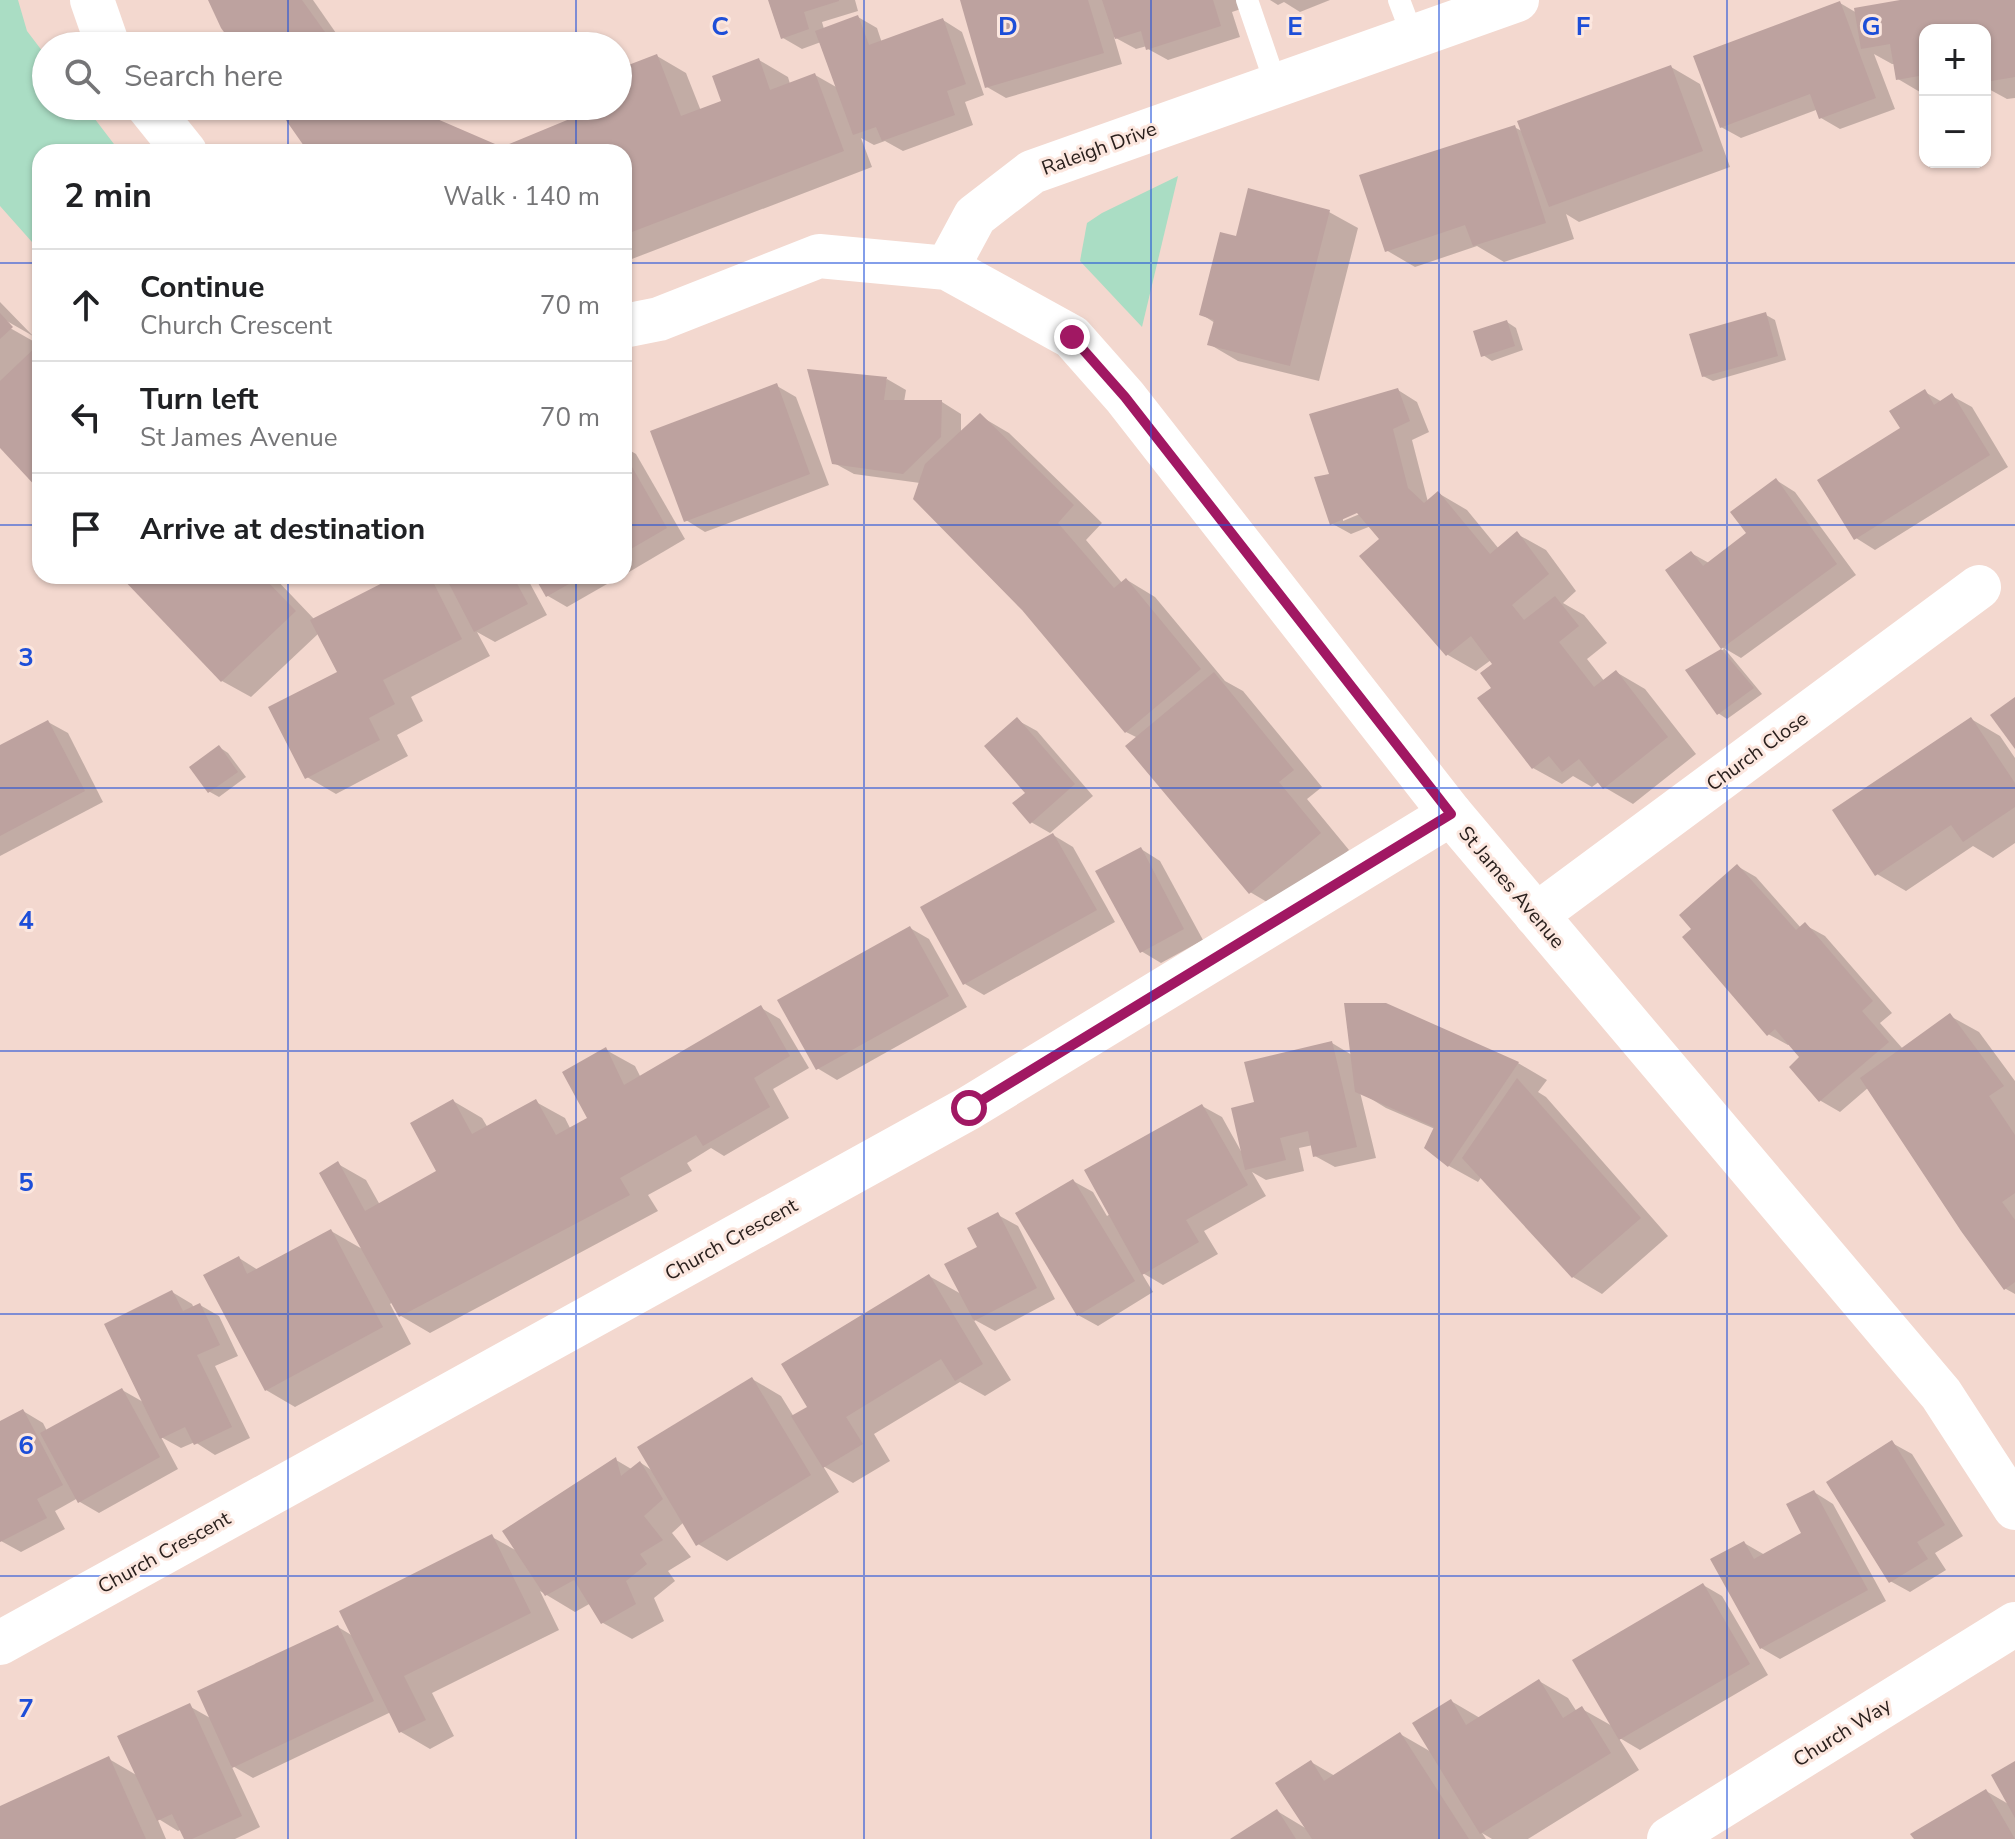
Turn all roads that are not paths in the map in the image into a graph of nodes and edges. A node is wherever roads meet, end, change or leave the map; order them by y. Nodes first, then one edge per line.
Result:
1 (92, 0) edge
2 (1247, 0) edge
3 (1517, 0) edge
4 (1406, 18) edge
5 (103, 32) edge
6 (1276, 85) junction
7 (159, 120) edge
8 (179, 144) edge
9 (947, 268) junction
10 (632, 324) edge
11 (1979, 587) dead end
12 (1451, 814) junction
13 (1536, 915) junction
14 (2015, 1508) edge
15 (2015, 1624) edge
16 (0, 1643) edge
17 (1669, 1839) edge

1 - 5 street
2 - 6 lane
3 - 4 street, Raleigh Drive
4 - 6 street, Raleigh Drive
6 - 9 street, Raleigh Drive
7 - 8 street
9 - 10 street
9 - 12 street, St James Avenue
11 - 13 street, Church Close
12 - 13 street, St James Avenue
12 - 16 street, Church Crescent
13 - 14 street, St James Avenue
15 - 17 street, Church Way

